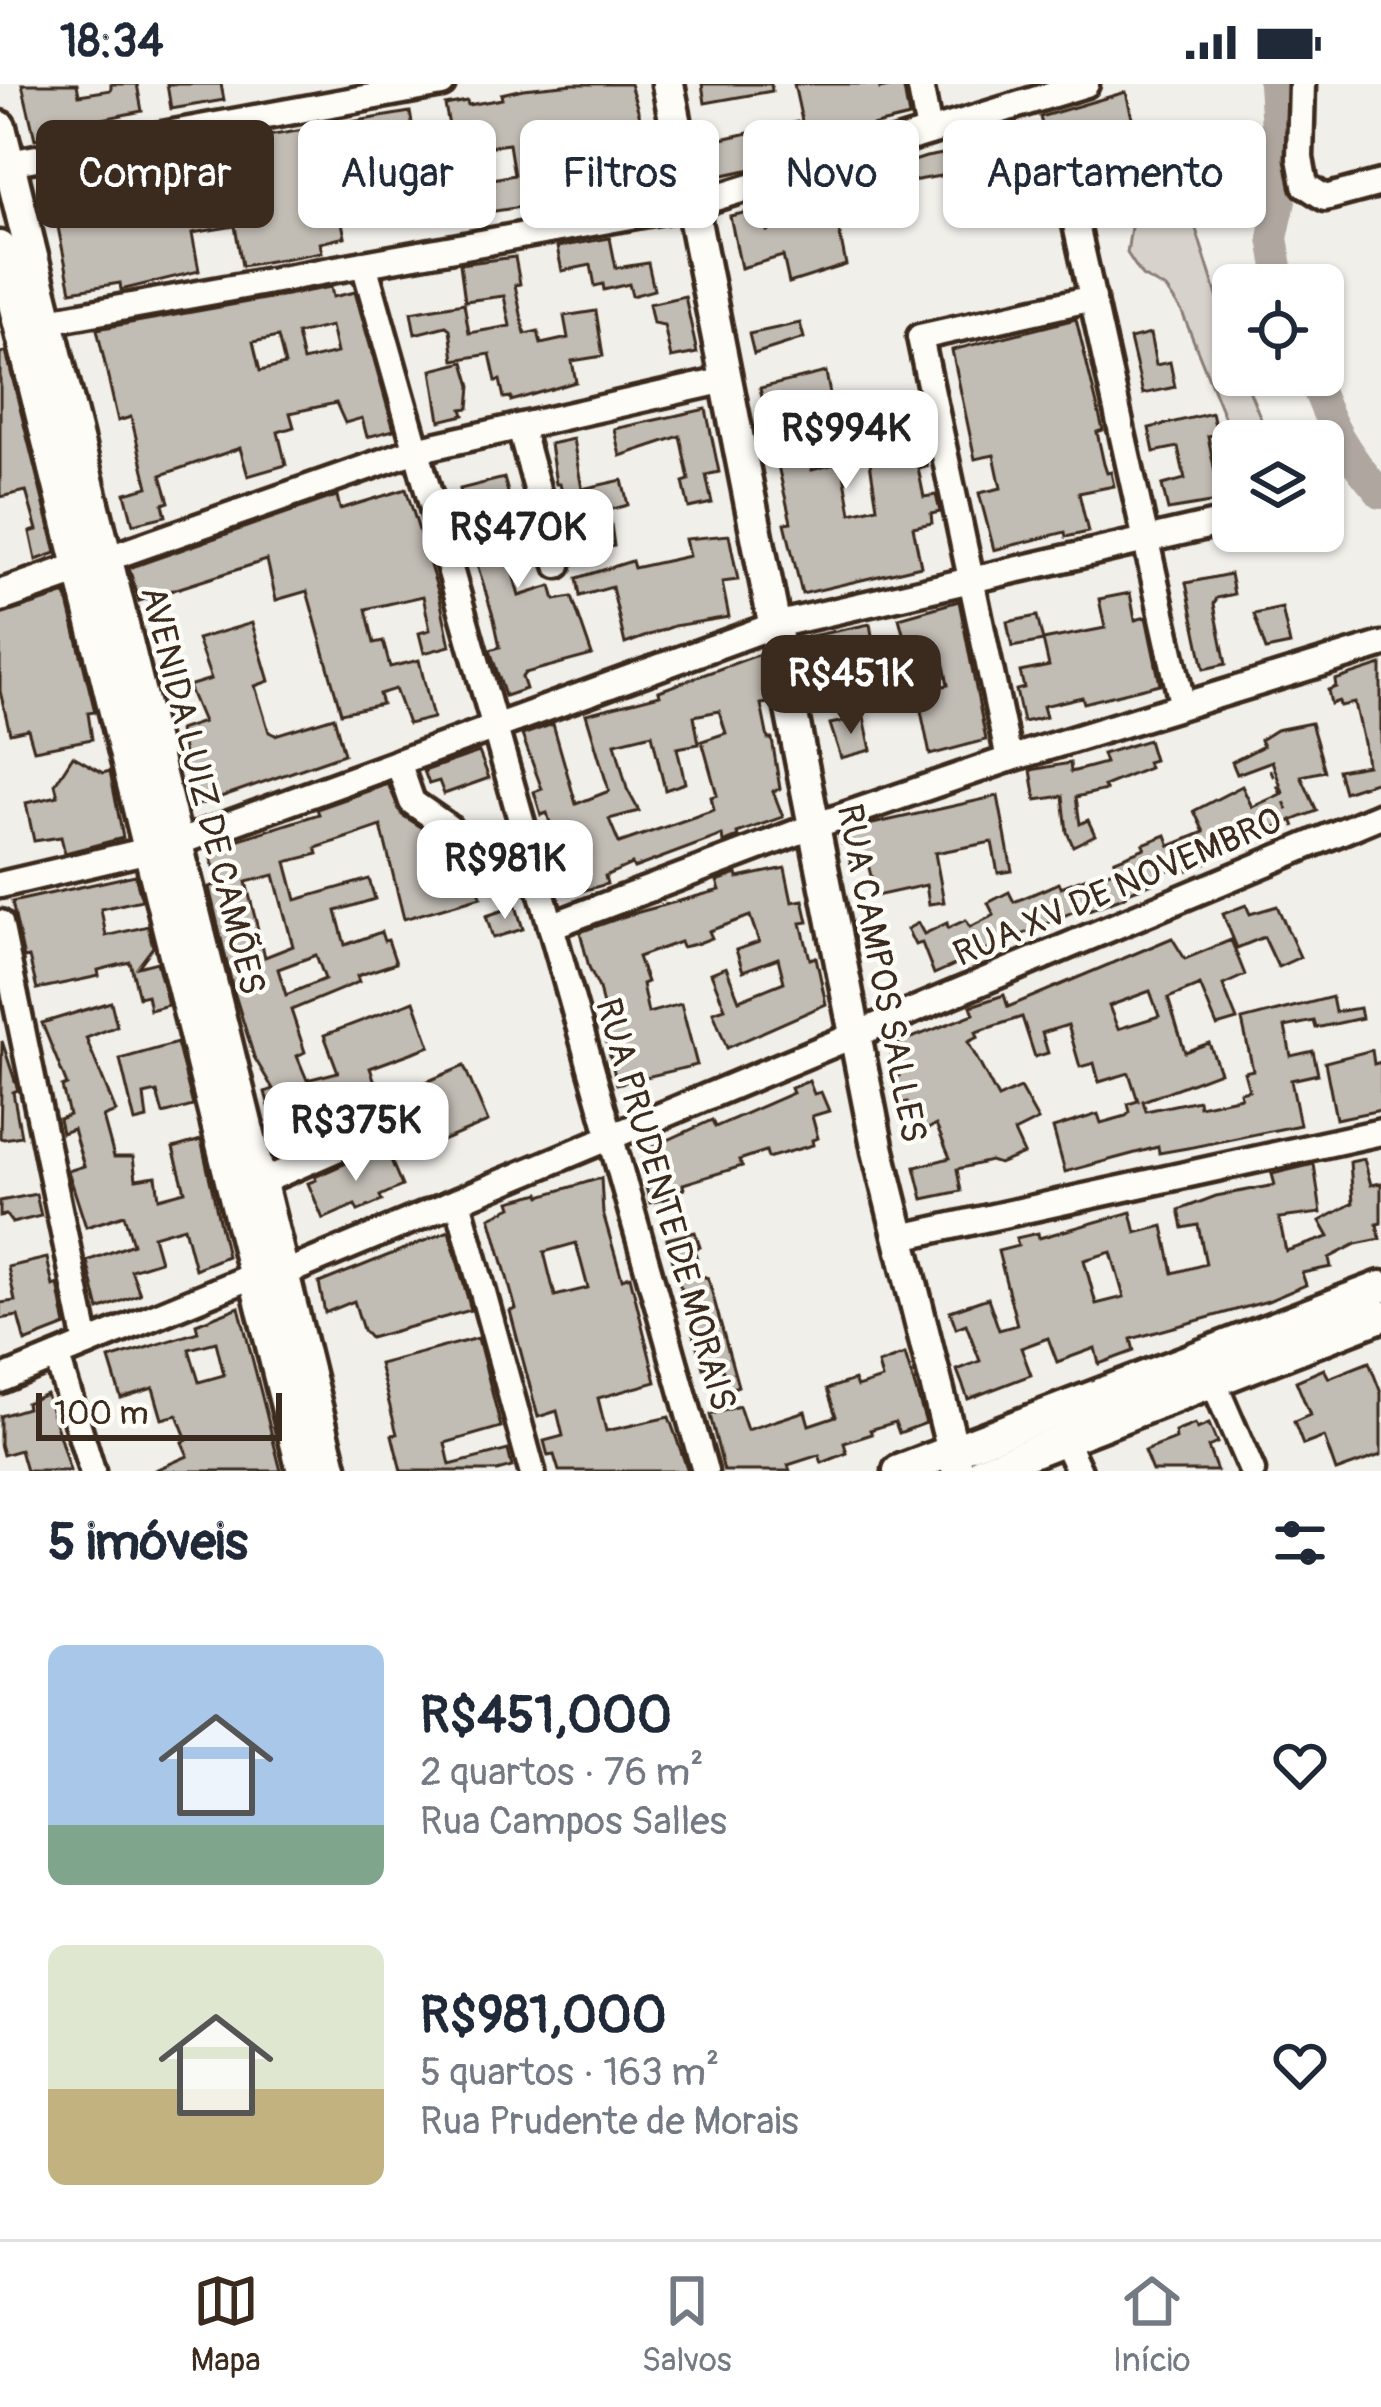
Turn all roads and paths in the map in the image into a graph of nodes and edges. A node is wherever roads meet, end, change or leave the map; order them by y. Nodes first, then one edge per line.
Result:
1 (442, 84) edge
2 (668, 84) edge
3 (920, 84) edge
4 (1086, 84) edge
5 (1302, 84) edge
6 (336, 95) edge
7 (675, 120) edge
8 (0, 127) edge
9 (929, 132) junction
10 (9, 163) junction
11 (1381, 183) edge
12 (719, 197) edge
13 (564, 228) edge
14 (697, 228) edge
15 (1077, 228) edge
16 (0, 247) edge
17 (364, 264) junction
18 (1093, 298) junction
19 (23, 329) edge
20 (727, 380) junction
21 (520, 427) junction
22 (416, 450) junction
23 (1212, 525) edge
24 (1146, 540) junction
25 (93, 564) junction
26 (558, 565) dead end
27 (971, 580) junction
28 (0, 596) edge
29 (775, 625) junction
30 (1381, 645) edge
31 (1182, 703) junction
32 (495, 727) junction
33 (1009, 759) junction
34 (398, 762) junction
35 (1270, 769) dead end
36 (1381, 815) edge
37 (814, 826) junction
38 (448, 827) dead end
39 (163, 846) junction
40 (1304, 848) junction
41 (0, 886) edge
42 (0, 923) edge
43 (551, 926) junction
44 (855, 1035) junction
45 (378, 1131) dead end
46 (1381, 1132) edge
47 (610, 1137) junction
48 (261, 1182) junction
49 (458, 1201) junction
50 (897, 1238) junction
51 (269, 1275) junction
52 (1381, 1288) edge
53 (1380, 1318) edge
54 (87, 1345) junction
55 (57, 1357) junction
56 (0, 1380) edge
57 (1213, 1381) junction
58 (1064, 1439) junction
59 (956, 1461) edge
60 (92, 1471) edge
61 (303, 1471) edge
62 (332, 1471) edge
63 (532, 1471) edge
64 (705, 1471) edge
65 (899, 1471) edge
66 (983, 1471) edge
67 (1079, 1471) edge
68 (1252, 1471) edge

1 - 6 street
2 - 7 main road, RUA CAMPOS SALLES
3 - 9 street
4 - 9 street
5 - 11 street
6 - 10 street
8 - 10 main road, AVENIDA LUIZ DE CAMÕES
9 - 12 street
10 - 19 main road, AVENIDA LUIZ DE CAMÕES
13 - 17 street
14 - 20 main road, RUA CAMPOS SALLES
15 - 18 street
16 - 19 main road, AVENIDA LUIZ DE CAMÕES
17 - 19 street
17 - 22 street, RUA PRUDENTE DE MORAIS
18 - 24 street
18 - 27 street
19 - 25 main road, AVENIDA LUIZ DE CAMÕES
20 - 21 street
20 - 29 main road, RUA CAMPOS SALLES
21 - 22 street
21 - 26 street
22 - 25 street
22 - 32 street, RUA PRUDENTE DE MORAIS
23 - 24 street
24 - 27 street
24 - 31 street
25 - 28 main road
25 - 39 main road, AVENIDA LUIZ DE CAMÕES
27 - 29 street
27 - 33 street
29 - 32 street
29 - 37 main road, RUA CAMPOS SALLES
30 - 31 street
31 - 33 street
32 - 34 street
32 - 43 street, RUA PRUDENTE DE MORAIS
33 - 37 street
34 - 38 street
34 - 39 street
35 - 40 path
36 - 40 street, RUA XV DE NOVEMBRO
37 - 43 street
37 - 44 main road, RUA CAMPOS SALLES
39 - 41 street
39 - 48 main road, AVENIDA LUIZ DE CAMÕES
39 - 51 main road, AVENIDA LUIZ DE CAMÕES
40 - 44 street, RUA XV DE NOVEMBRO
42 - 54 street
43 - 47 street, RUA PRUDENTE DE MORAIS
44 - 47 street, RUA XV DE NOVEMBRO
44 - 50 main road, RUA CAMPOS SALLES
45 - 48 street
46 - 50 street
47 - 49 street, RUA XV DE NOVEMBRO
47 - 64 street, RUA PRUDENTE DE MORAIS
48 - 51 main road, AVENIDA LUIZ DE CAMÕES
49 - 51 street, RUA XV DE NOVEMBRO
49 - 63 street
50 - 59 main road, RUA CAMPOS SALLES
51 - 54 street, RUA XV DE NOVEMBRO
51 - 61 main road, AVENIDA LUIZ DE CAMÕES
51 - 62 main road, AVENIDA LUIZ DE CAMÕES
52 - 59 main road
53 - 57 main road
54 - 55 street, RUA XV DE NOVEMBRO
55 - 56 street, RUA XV DE NOVEMBRO
55 - 60 street
57 - 58 main road
57 - 68 street
58 - 66 main road
58 - 67 street
59 - 65 main road

